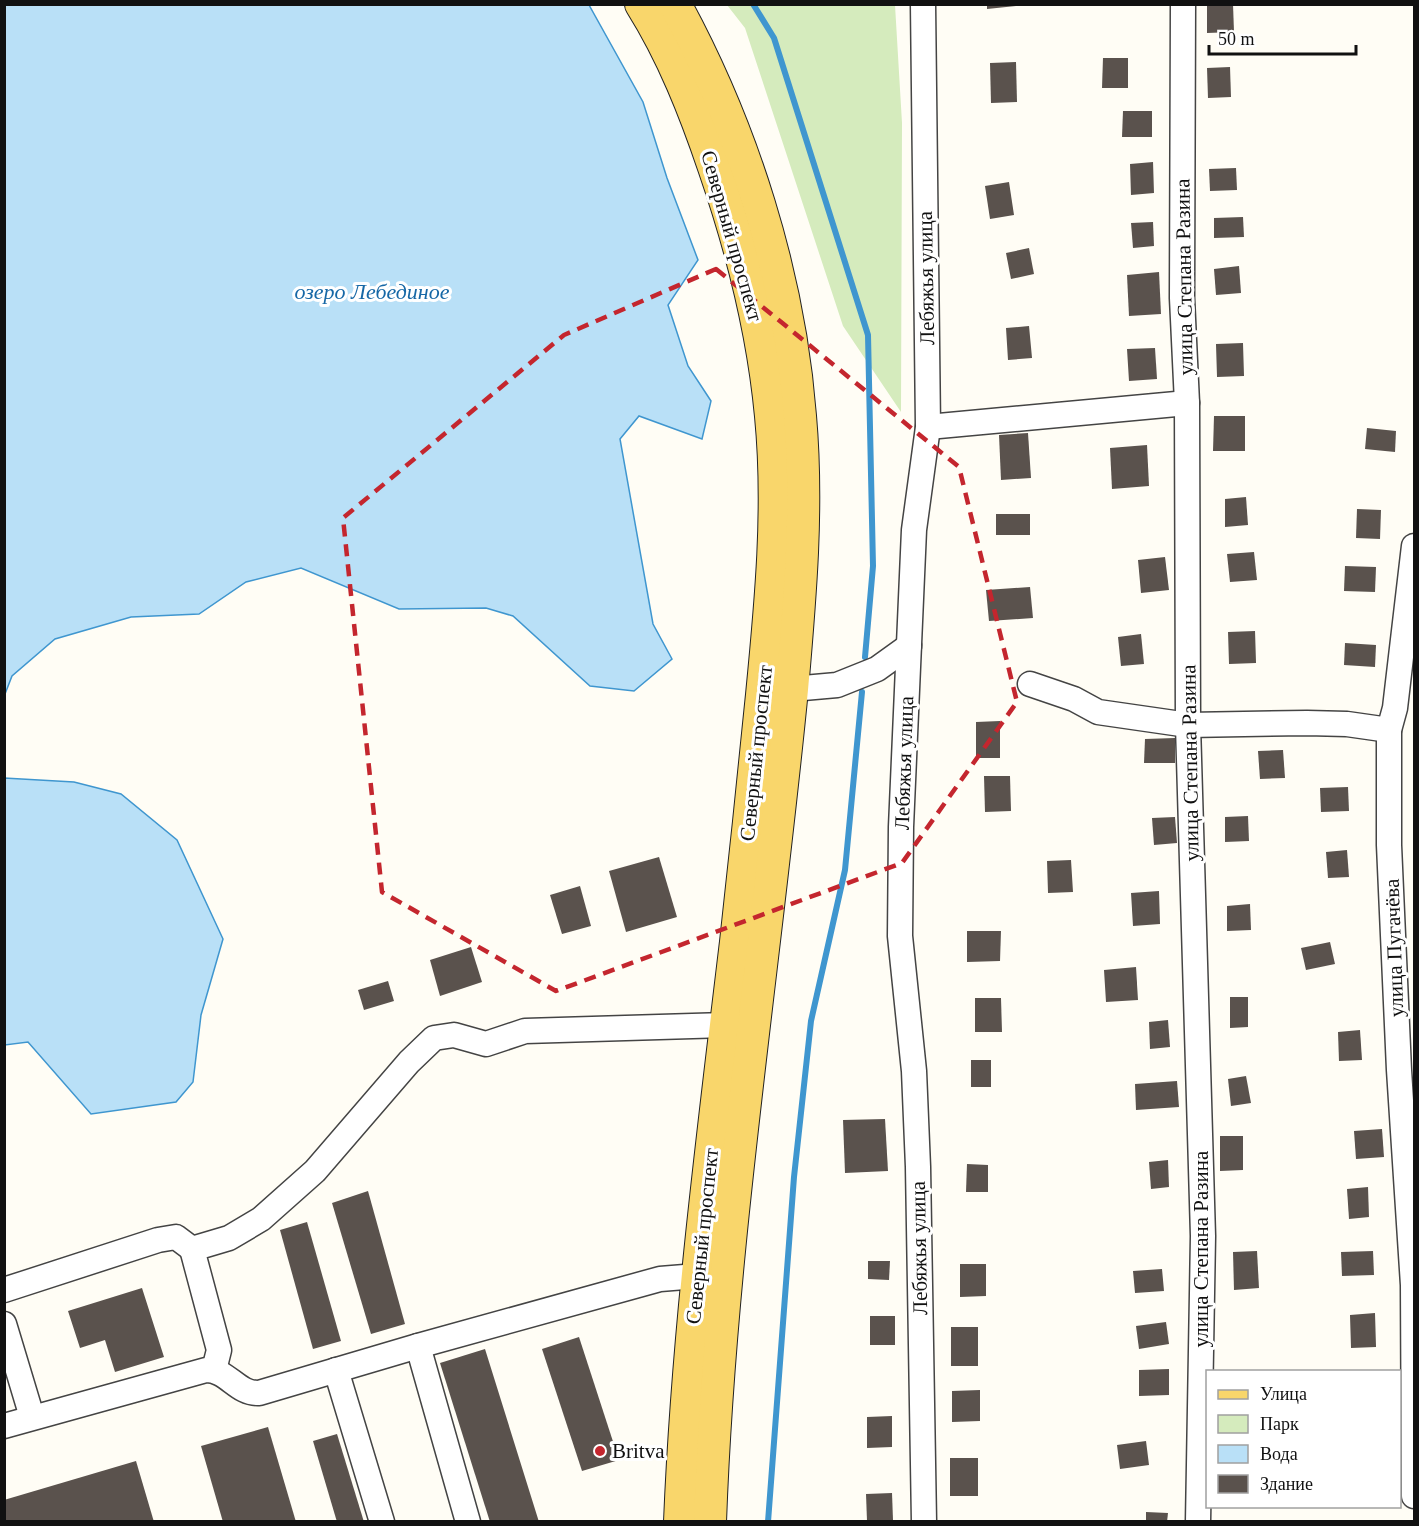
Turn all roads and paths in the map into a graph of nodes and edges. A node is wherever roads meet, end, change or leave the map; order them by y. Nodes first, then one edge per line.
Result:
1 (641, 4) edge
2 (675, 4) edge
3 (923, 4) edge
4 (1183, 4) edge
5 (1187, 403) junction
6 (928, 427) junction
7 (1414, 546) edge
8 (909, 646) junction
9 (1030, 684) dead end
10 (792, 689) junction
11 (1188, 726) junction
12 (1389, 730) junction
13 (757, 891) junction
14 (726, 1025) junction
15 (192, 1249) junction
16 (697, 1276) junction
17 (4, 1290) edge
18 (4, 1324) edge
19 (418, 1346) junction
20 (214, 1370) junction
21 (336, 1370) junction
22 (32, 1417) junction
23 (4, 1426) edge
24 (1414, 1496) edge
25 (382, 1521) edge
26 (468, 1521) edge
27 (680, 1521) edge
28 (710, 1521) edge
29 (924, 1521) edge
30 (1198, 1521) edge

1 - 13 main road, Северный проспект
2 - 10 main road, Северный проспект
3 - 6 street, Лебяжья улица
4 - 5 street, улица Степана Разина
5 - 6 street
5 - 11 street, улица Степана Разина
6 - 8 street, Лебяжья улица
7 - 12 street, улица Пугачёва
8 - 10 street
8 - 29 street, Лебяжья улица
9 - 11 street
10 - 13 main road, Северный проспект
11 - 12 street
11 - 30 street, улица Степана Разина
12 - 24 street, улица Пугачёва
13 - 14 main road, Северный проспект
13 - 28 main road, Северный проспект
14 - 15 street
14 - 16 main road, Северный проспект
15 - 17 street
15 - 20 street
16 - 19 street
16 - 27 main road, Северный проспект
18 - 22 street
19 - 21 street
19 - 26 street
20 - 21 street
20 - 22 street
21 - 25 street
22 - 23 street

